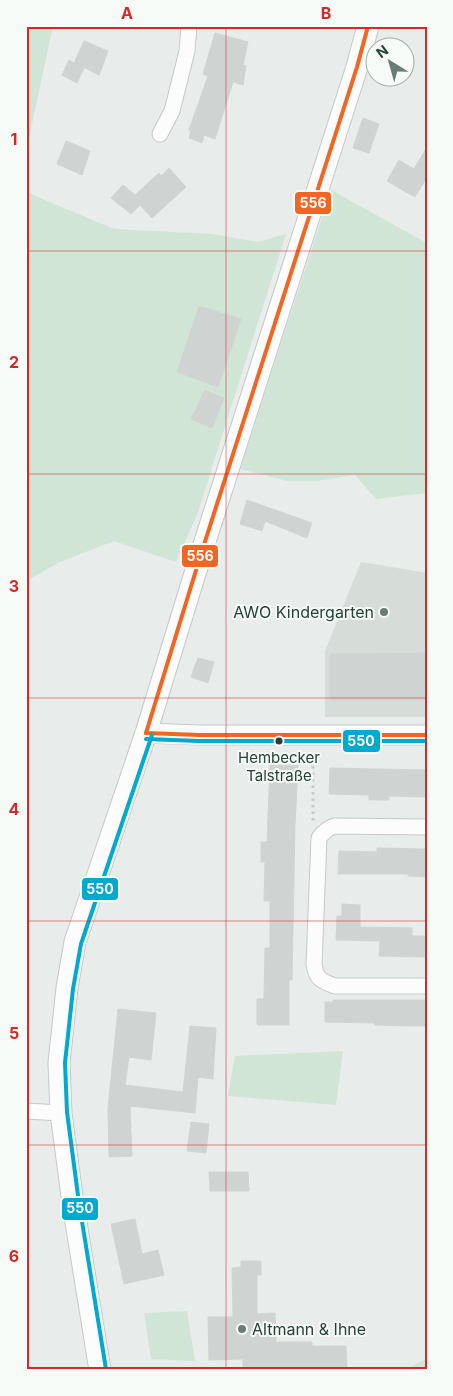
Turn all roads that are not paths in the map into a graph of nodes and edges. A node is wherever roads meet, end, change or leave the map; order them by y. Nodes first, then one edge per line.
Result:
1 (189, 26) edge
2 (368, 26) edge
3 (160, 134) dead end
4 (146, 733) junction
5 (427, 735) edge
6 (427, 827) edge
7 (427, 986) edge
8 (26, 1111) edge
9 (61, 1113) junction
10 (100, 1370) edge

1 - 3 street
2 - 4 main road
4 - 5 street
4 - 9 main road
6 - 7 street
8 - 9 street
9 - 10 main road

